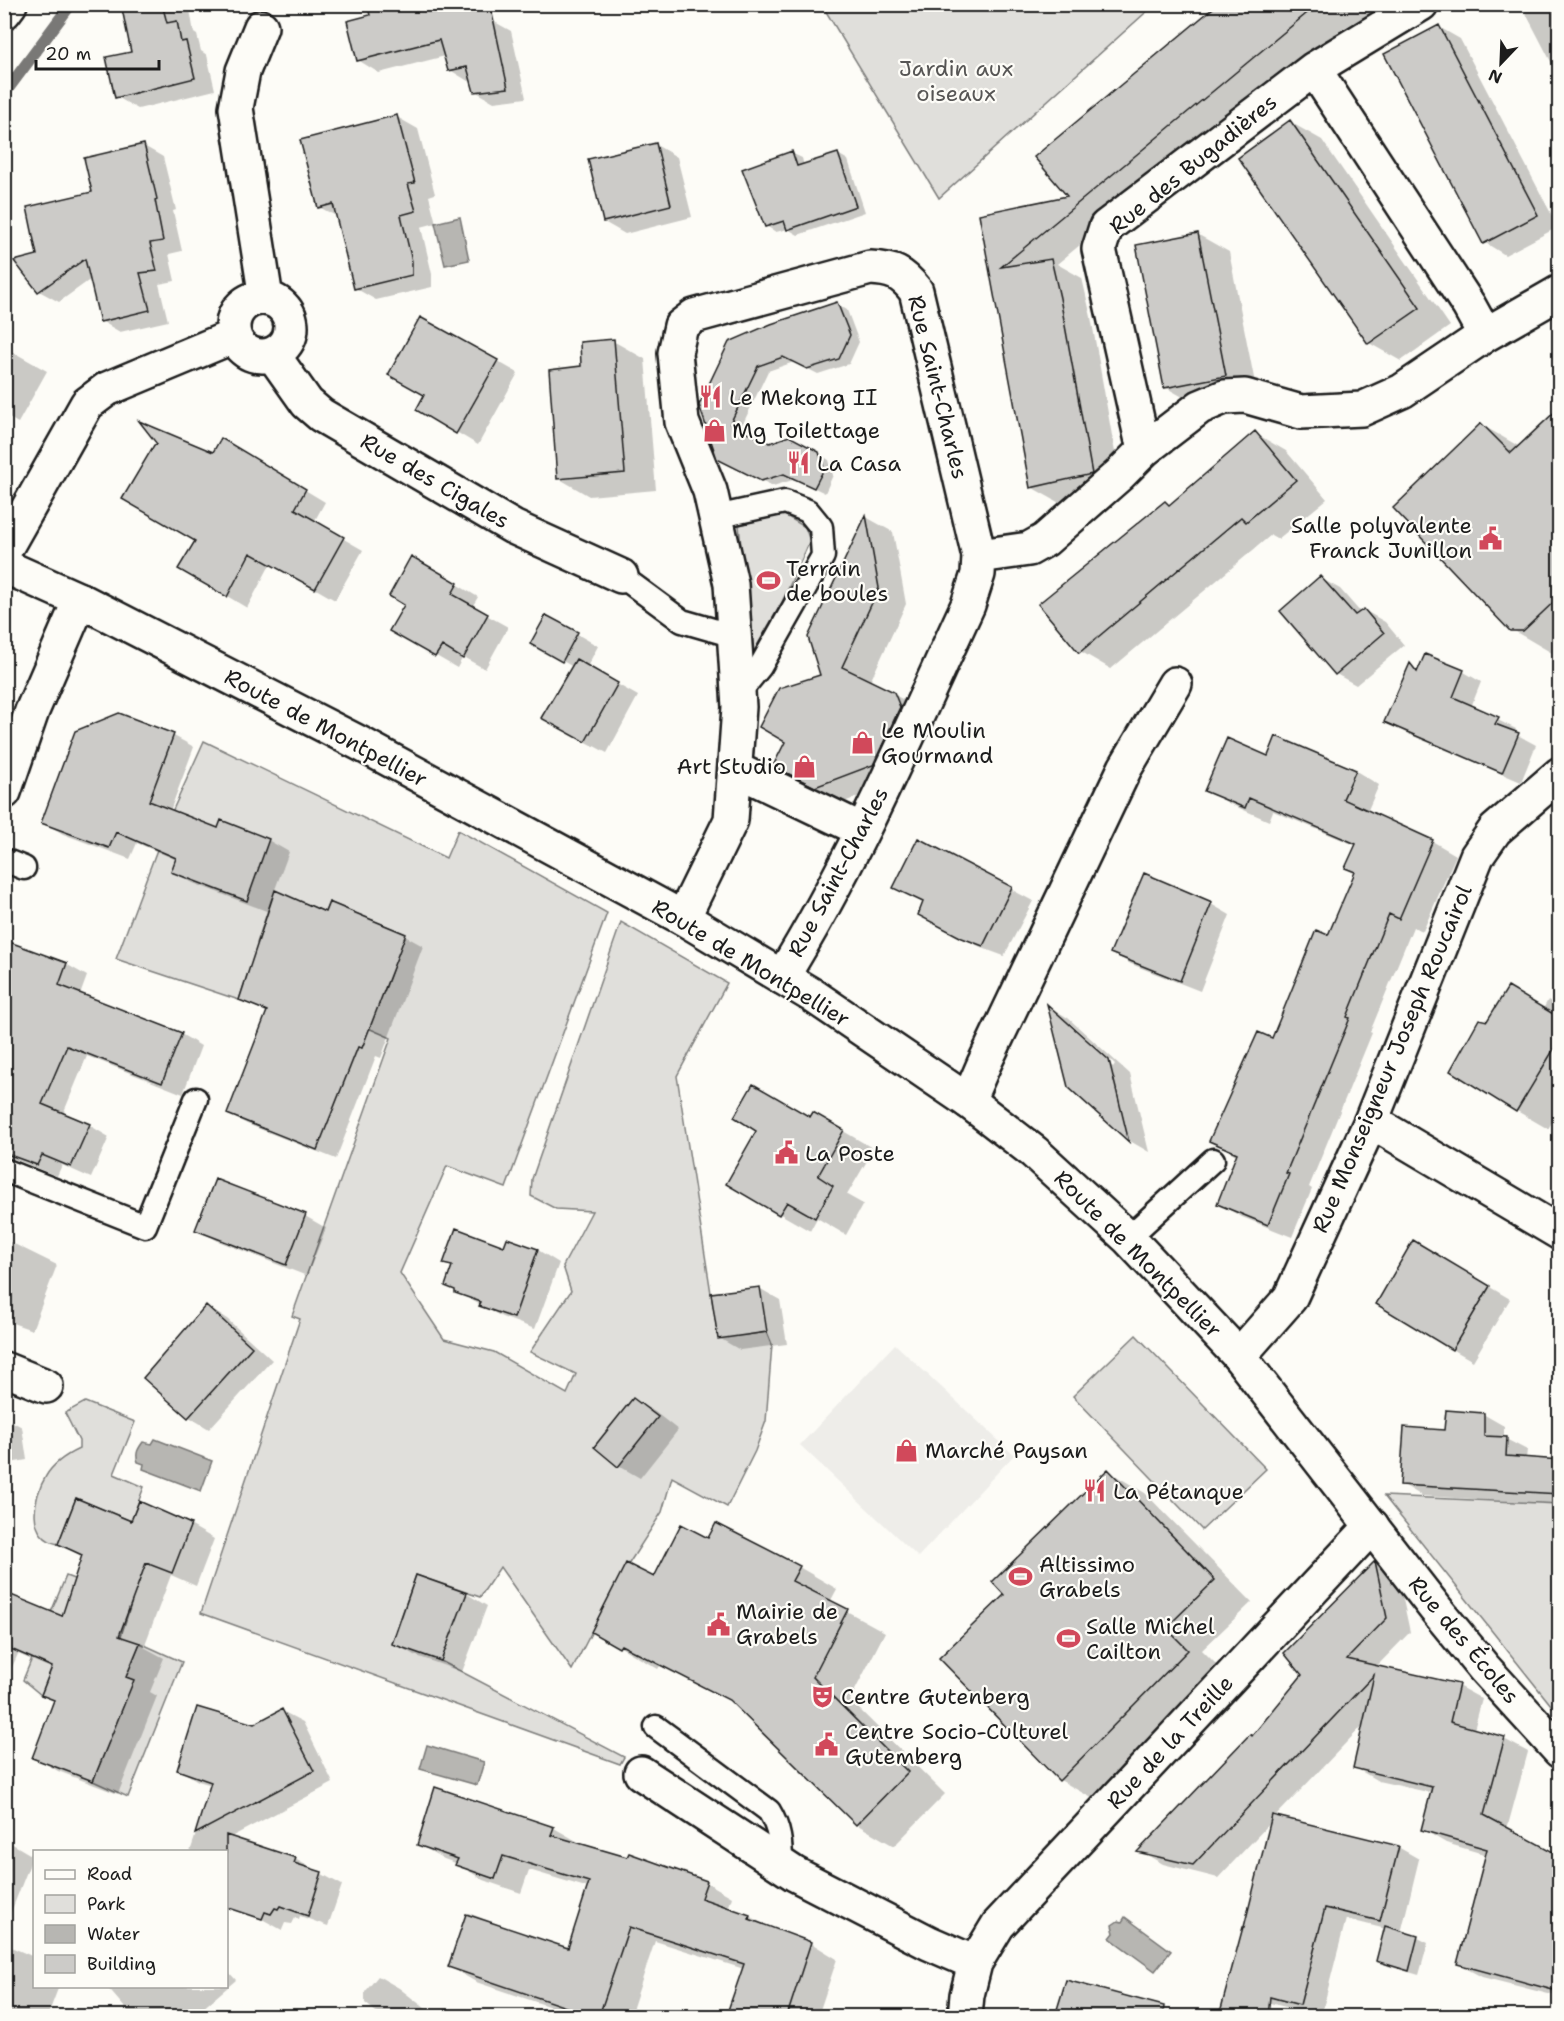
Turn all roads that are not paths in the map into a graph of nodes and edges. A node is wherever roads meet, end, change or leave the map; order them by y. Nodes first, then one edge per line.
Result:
1 (10, 4) edge
2 (1421, 4) edge
3 (4, 12) edge
4 (261, 27) dead end
5 (1314, 69) junction
6 (1560, 292) edge
7 (266, 298) junction
8 (1485, 335) junction
9 (234, 336) junction
10 (273, 355) junction
11 (1144, 450) junction
12 (716, 517) junction
13 (4, 550) edge
14 (979, 556) junction
15 (4, 567) edge
16 (621, 576) joint
17 (80, 600) junction
18 (734, 636) junction
19 (1175, 684) dead end
20 (738, 694) junction
21 (735, 770) junction
22 (1560, 774) edge
23 (4, 792) edge
24 (862, 830) junction
25 (683, 918) junction
26 (782, 976) junction
27 (196, 1099) dead end
28 (968, 1101) junction
29 (1371, 1120) junction
30 (1213, 1160) dead end
31 (4, 1170) edge
32 (1560, 1233) edge
33 (1128, 1238) junction
34 (1239, 1356) junction
35 (4, 1369) edge
36 (46, 1386) dead end
37 (1372, 1526) junction
38 (656, 1727) dead end
39 (1560, 1751) edge
40 (641, 1773) dead end
41 (782, 1865) junction
42 (975, 1963) junction
43 (965, 2016) edge

1 - 3 street
2 - 5 street, Rue des Bugadières
4 - 7 street
5 - 8 street
5 - 11 street, Rue des Bugadières
6 - 8 street
7 - 9 street
7 - 10 street
8 - 11 street
9 - 10 street
9 - 13 street
10 - 16 street, Rue des Cigales
11 - 14 street
12 - 14 street, Rue Saint-Charles
12 - 18 street, Rue Saint-Charles
12 - 20 lane
14 - 24 street, Rue Saint-Charles
15 - 17 street, Route de Montpellier
16 - 18 lane
17 - 23 street
17 - 25 street, Route de Montpellier
18 - 20 street, Rue Saint-Charles
19 - 28 street
20 - 21 street, Rue Saint-Charles
21 - 24 street
21 - 25 street, Rue Saint-Charles
22 - 29 street, Rue Monseigneur Joseph Roucairol
24 - 26 street, Rue Saint-Charles
25 - 26 street, Route de Montpellier
26 - 28 street, Route de Montpellier
27 - 31 lane
28 - 33 street, Route de Montpellier
29 - 32 street
29 - 34 street, Rue Monseigneur Joseph Roucairol
30 - 33 lane
33 - 34 street, Route de Montpellier
34 - 37 street, Route de Montpellier
35 - 36 street
37 - 39 street, Rue des Écoles
37 - 42 street, Rue de la Treille
38 - 41 lane
40 - 41 street
41 - 42 street
42 - 43 street, Rue de la Treille

